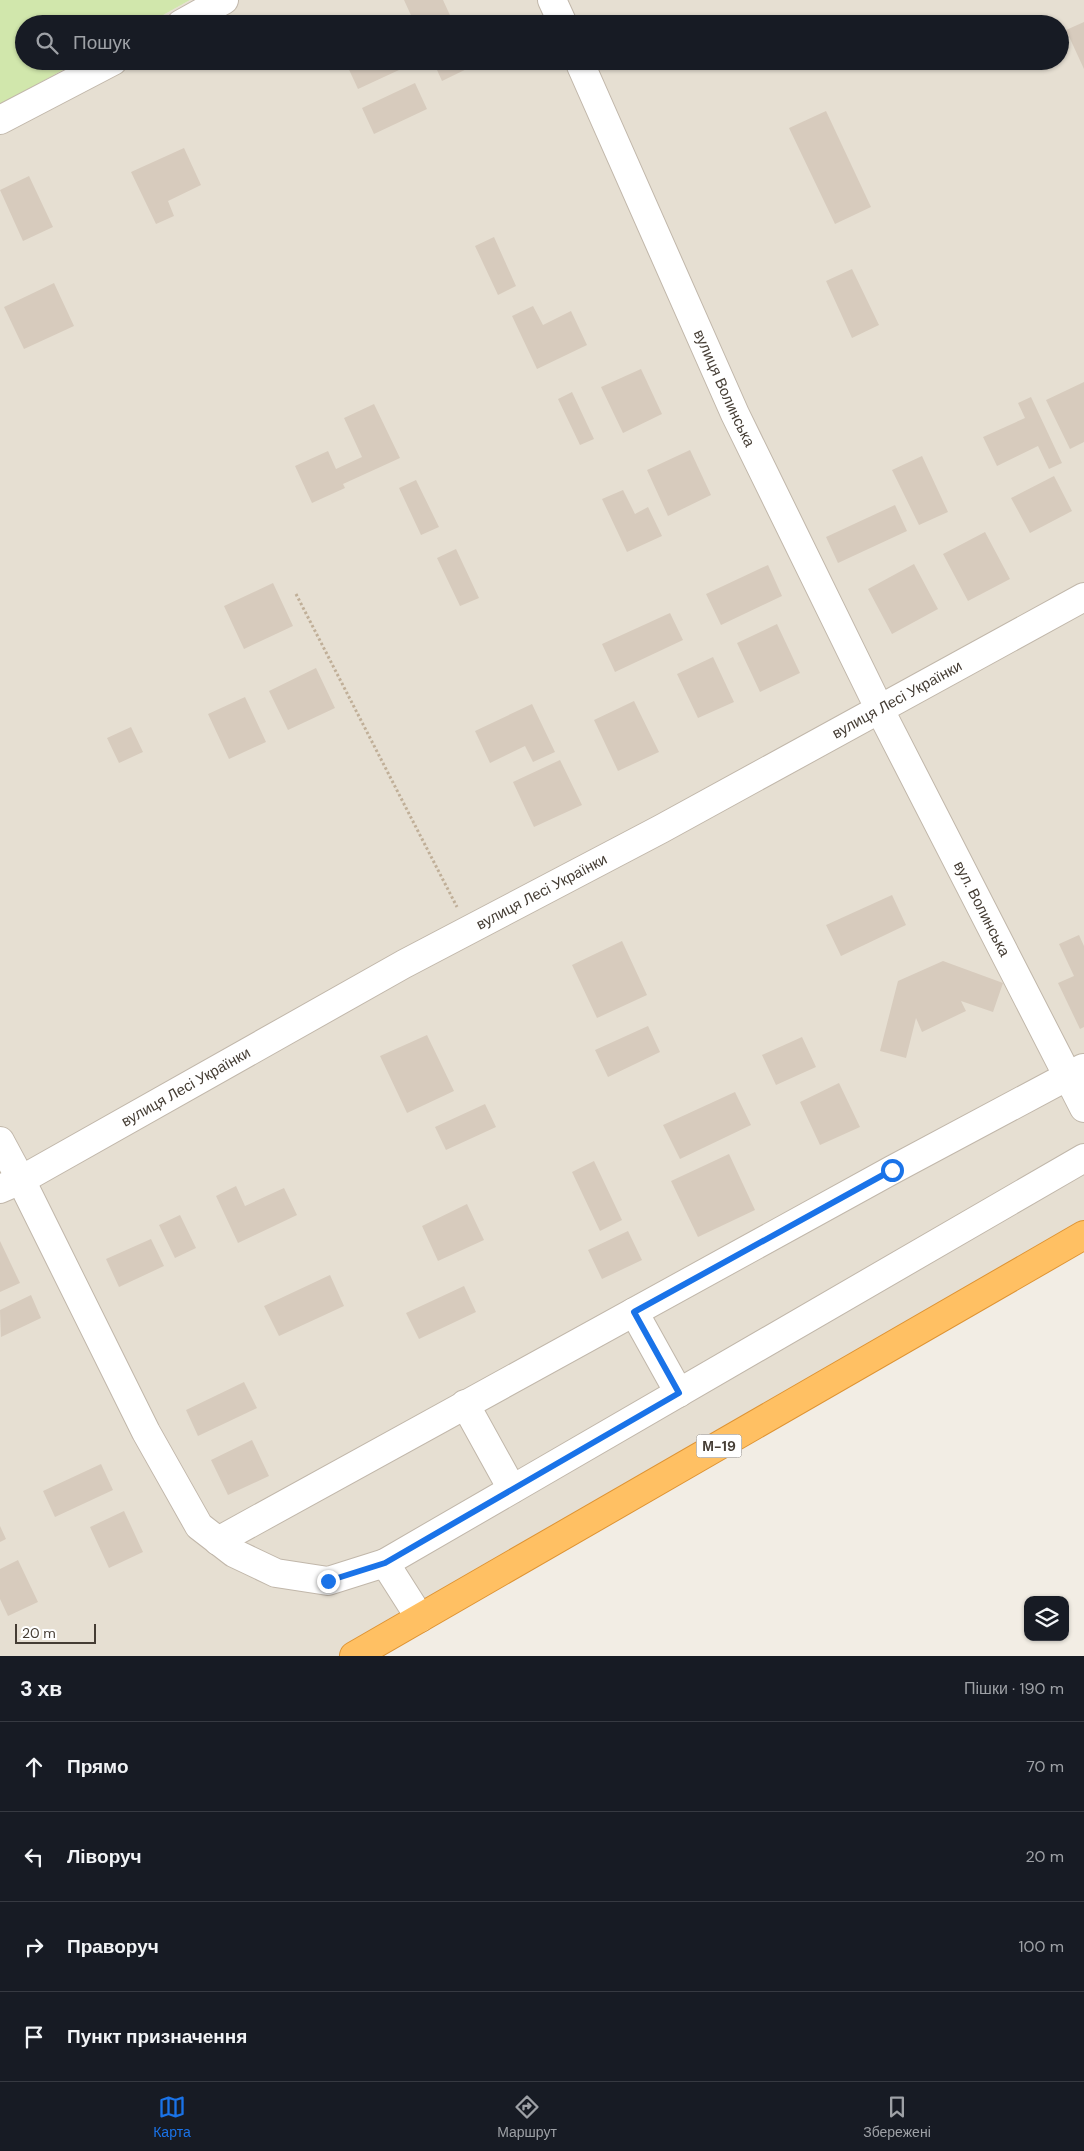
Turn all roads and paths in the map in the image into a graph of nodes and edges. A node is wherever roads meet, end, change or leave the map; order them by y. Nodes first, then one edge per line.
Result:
1 (224, 0) edge
2 (552, 0) edge
3 (197, 15) edge
4 (559, 15) edge
5 (96, 70) edge
6 (584, 70) edge
7 (0, 120) edge
8 (296, 594) dead end
9 (1084, 597) edge
10 (880, 710) junction
11 (469, 930) junction
12 (1076, 1072) edge
13 (1084, 1108) edge
14 (0, 1141) edge
15 (1084, 1158) edge
16 (11, 1184) edge
17 (1084, 1235) edge
18 (634, 1312) junction
19 (679, 1393) junction
20 (465, 1404) junction
21 (512, 1489) junction
22 (218, 1540) junction
23 (385, 1563) junction
24 (420, 1618) junction
25 (354, 1656) edge

1 - 3 street
2 - 4 street
5 - 7 street
6 - 10 street, вулиця Волинська
8 - 11 path
9 - 10 street, вулиця Лесі Українки
10 - 11 street, вулиця Лесі Українки
10 - 12 street, вул. Волинська
11 - 16 street, вулиця Лесі Українки
12 - 13 street, вул. Волинська
12 - 18 street
14 - 16 street
15 - 19 street
16 - 22 street
17 - 24 highway, М-19
18 - 19 street
18 - 20 street
19 - 21 street
20 - 21 street
20 - 22 street
21 - 23 street
22 - 23 street
23 - 24 street
24 - 25 highway, М-19

